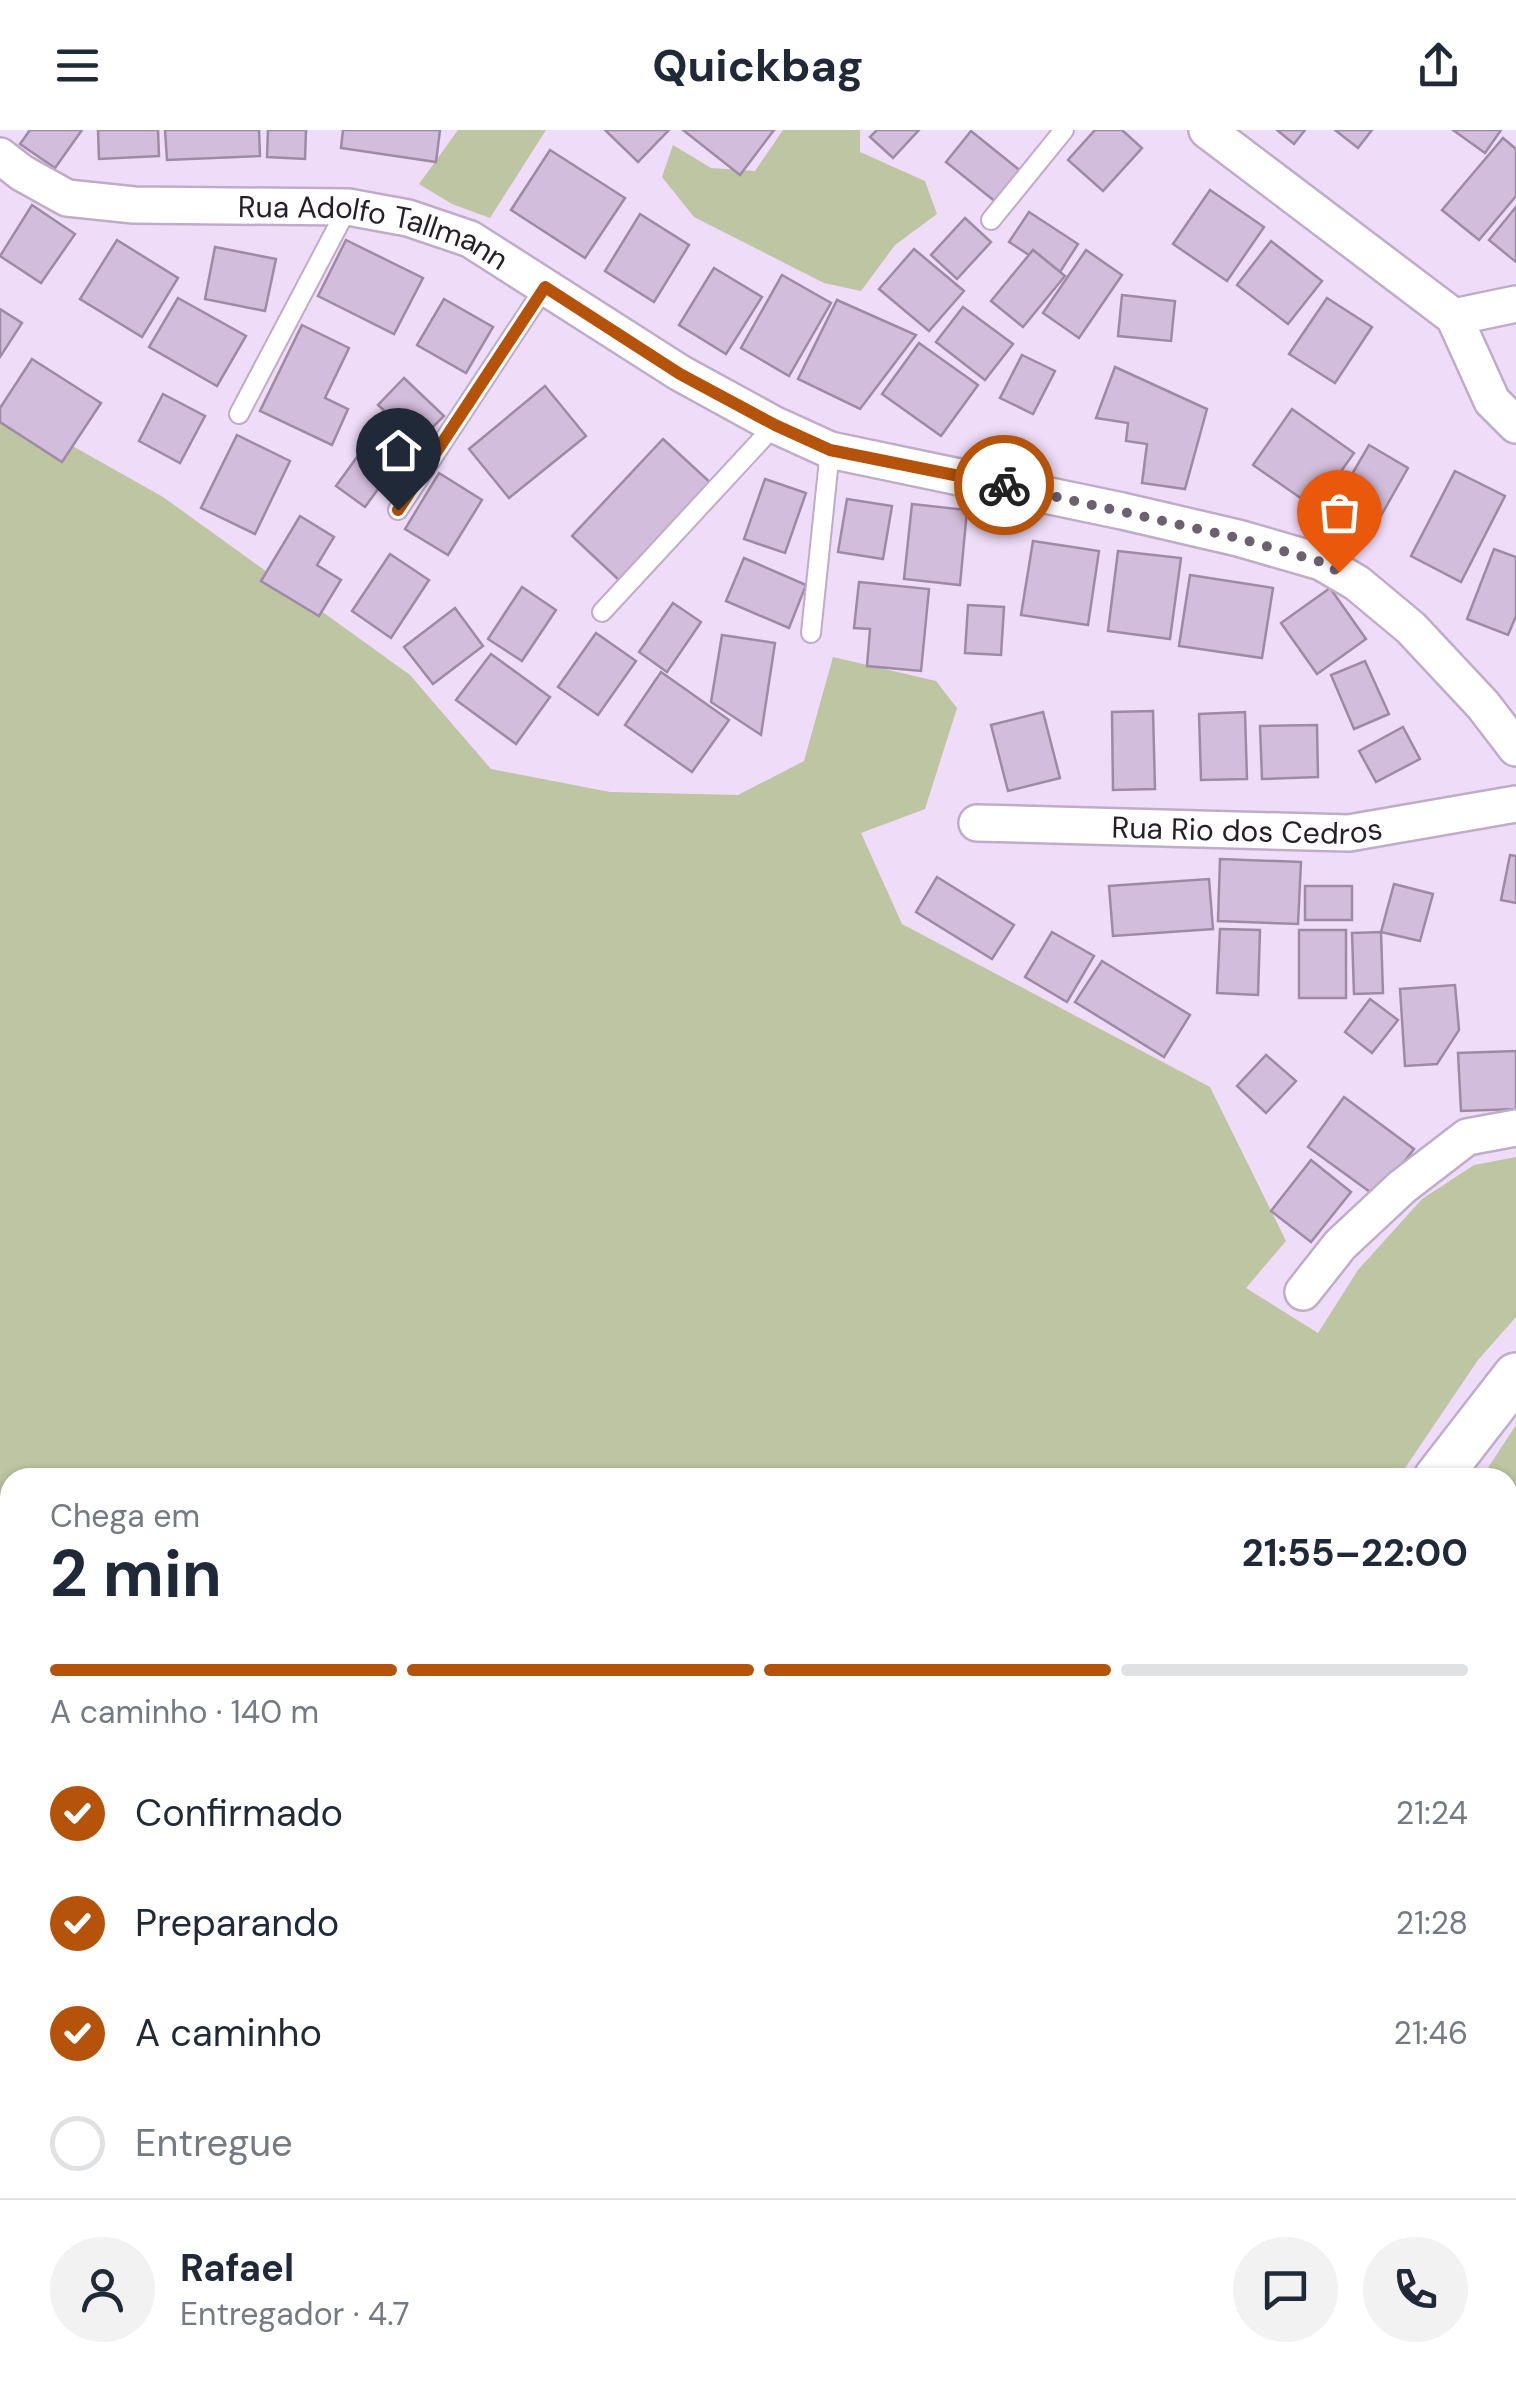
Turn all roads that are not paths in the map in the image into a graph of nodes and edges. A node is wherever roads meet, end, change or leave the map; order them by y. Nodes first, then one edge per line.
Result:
1 (1064, 130) edge
2 (1207, 130) edge
3 (0, 156) edge
4 (348, 207) junction
5 (991, 220) dead end
6 (545, 287) junction
7 (1516, 304) edge
8 (1454, 317) junction
9 (239, 414) dead end
10 (1516, 424) edge
11 (775, 425) junction
12 (830, 450) junction
13 (398, 510) dead end
14 (602, 612) dead end
15 (812, 632) dead end
16 (1516, 748) edge
17 (1516, 804) edge
18 (977, 823) dead end
19 (1516, 1128) edge
20 (1303, 1292) dead end
21 (1516, 1376) edge
22 (1445, 1468) edge

1 - 5 lane
2 - 8 street
3 - 4 street, Rua Adolfo Tallmann
4 - 6 street, Rua Adolfo Tallmann
4 - 9 lane
6 - 11 street, Rua Adolfo Tallmann
6 - 13 lane
7 - 8 street
8 - 10 street
11 - 12 street, Rua Adolfo Tallmann
11 - 14 lane
12 - 15 lane
12 - 16 street, Rua Adolfo Tallmann
17 - 18 street, Rua Rio dos Cedros
19 - 20 street
21 - 22 street

